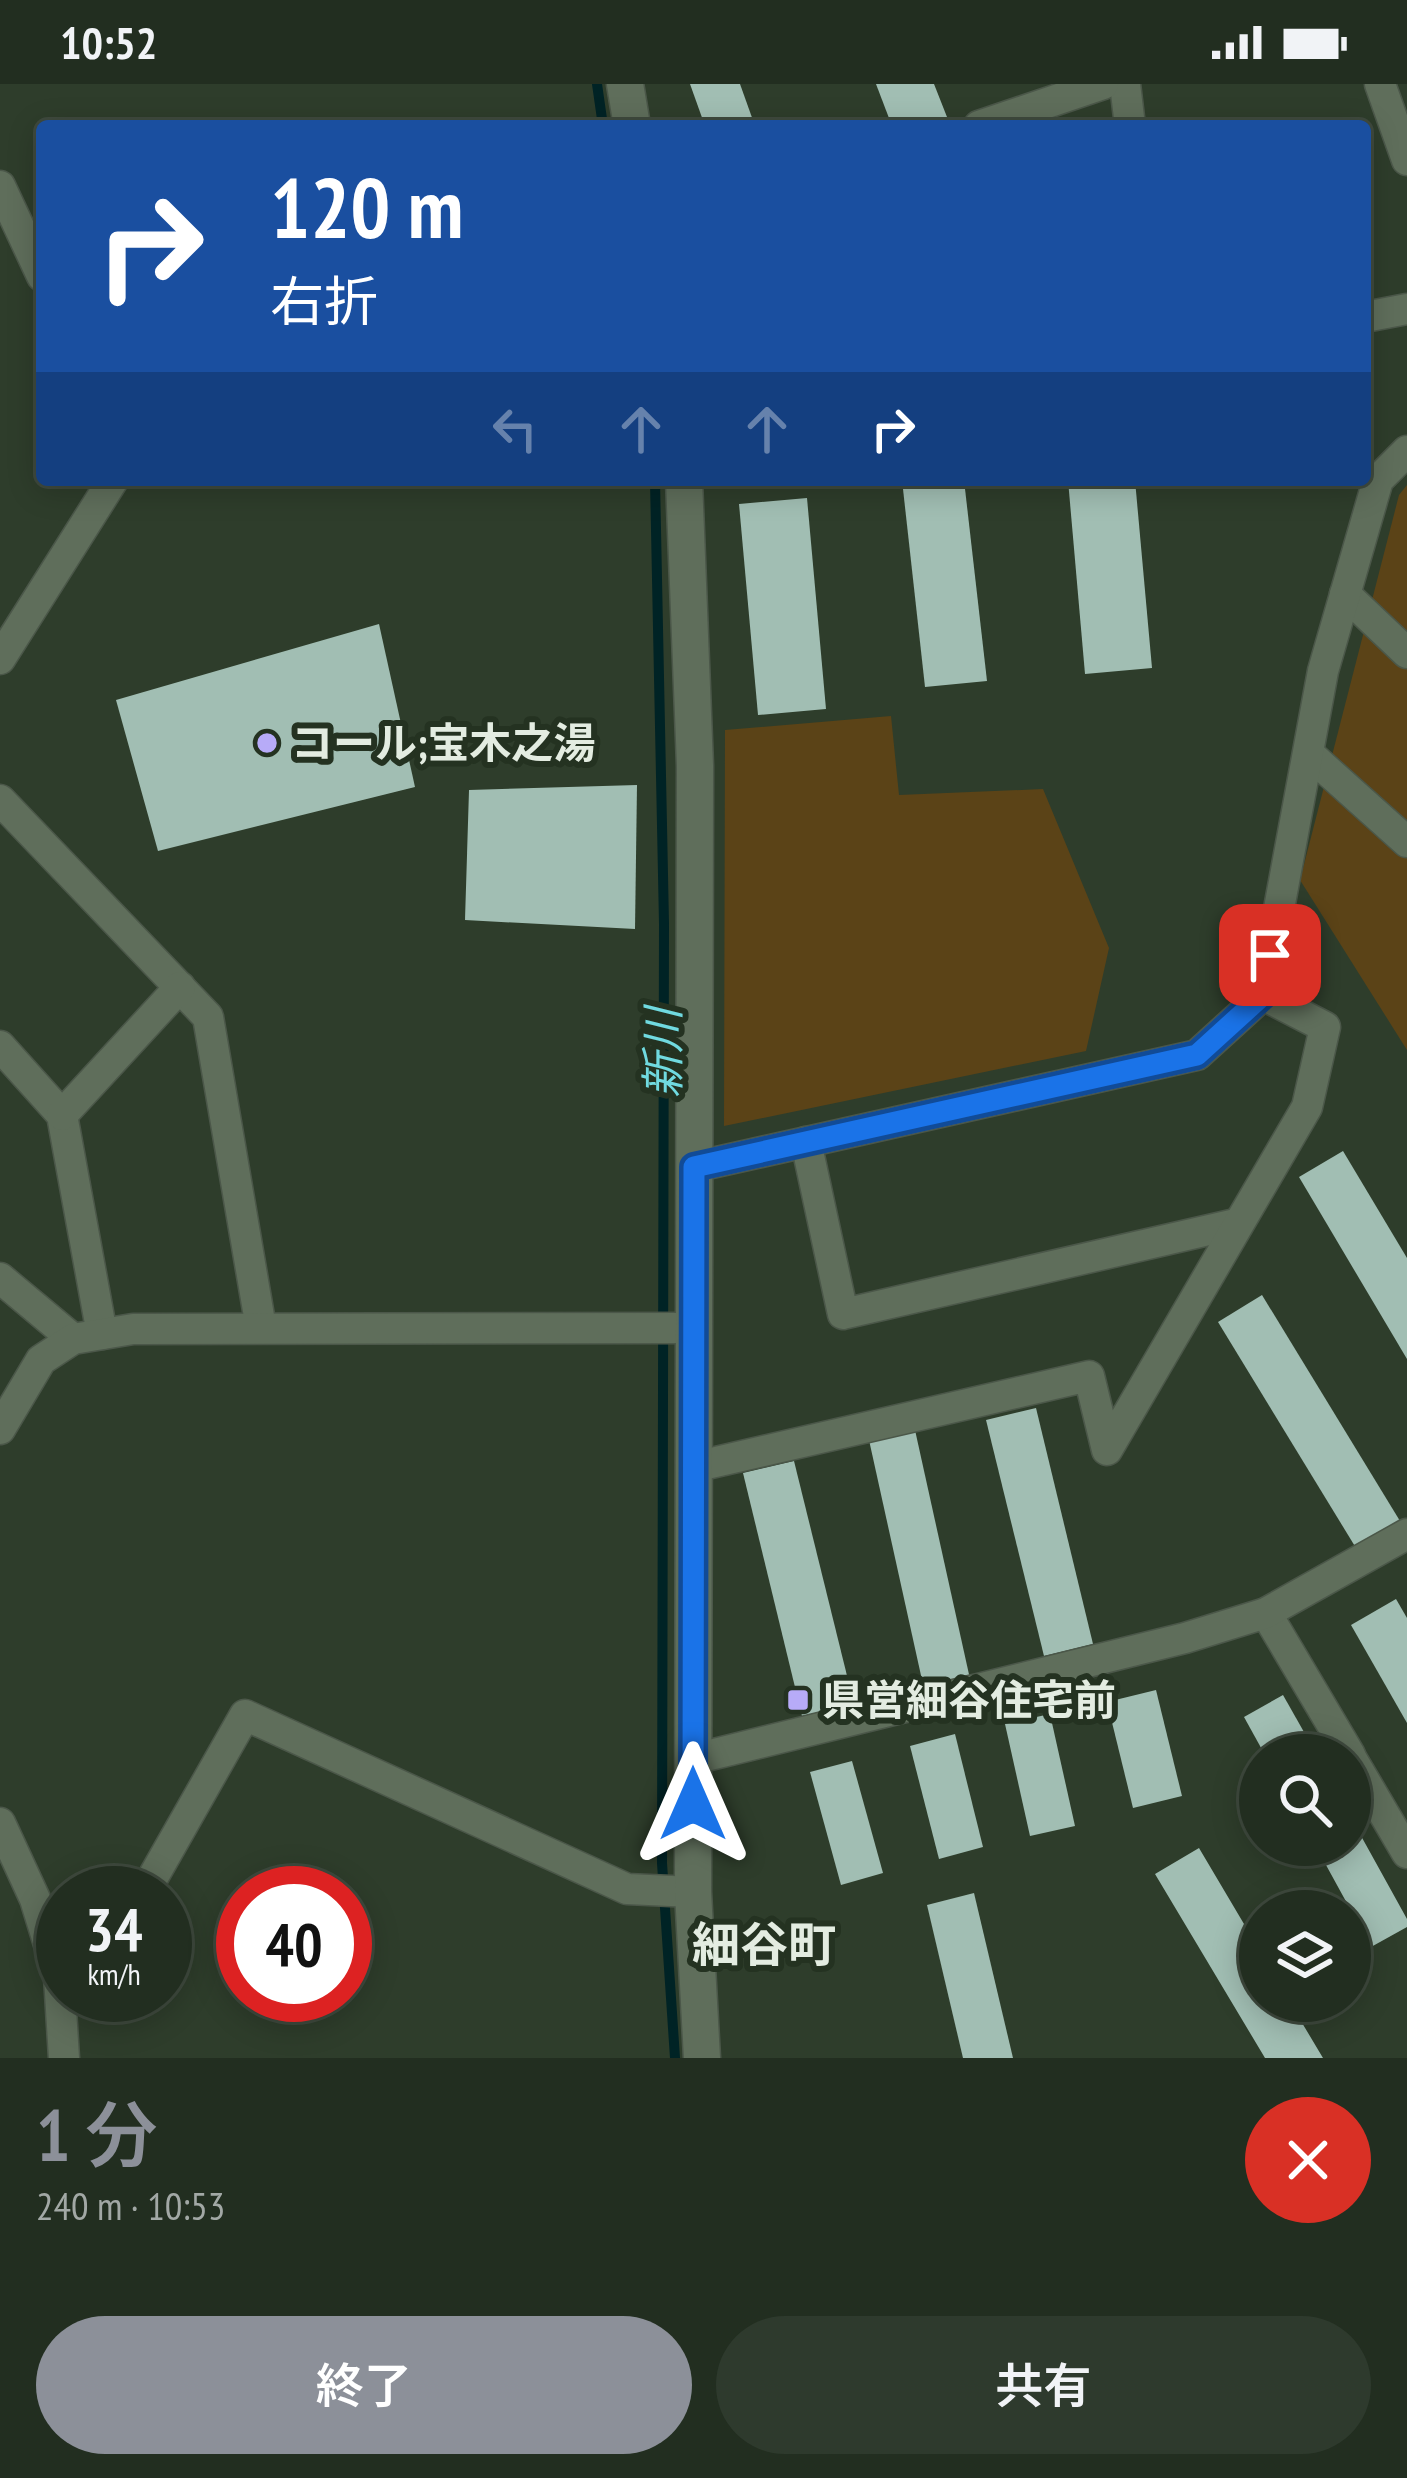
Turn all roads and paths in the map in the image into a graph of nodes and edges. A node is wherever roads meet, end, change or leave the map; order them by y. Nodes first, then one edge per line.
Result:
1 (625, 84) edge
2 (1103, 84) edge
3 (1125, 84) edge
4 (1380, 84) edge
5 (631, 120) edge
6 (997, 120) edge
7 (1129, 120) edge
8 (1407, 160) edge
9 (0, 186) edge
10 (36, 263) edge
11 (1407, 309) edge
12 (1371, 316) edge
13 (1407, 451) edge
14 (108, 486) edge
15 (685, 486) edge
16 (1345, 594) junction
17 (1407, 652) edge
18 (0, 659) edge
19 (1309, 754) junction
20 (0, 800) edge
21 (1407, 842) edge
22 (180, 987) junction
23 (1263, 995) junction
24 (0, 1046) edge
25 (62, 1115) junction
26 (806, 1142) junction
27 (694, 1167) junction
28 (1235, 1225) junction
29 (0, 1278) edge
30 (261, 1328) junction
31 (694, 1328) junction
32 (88, 1337) junction
33 (0, 1430) edge
34 (694, 1468) junction
35 (1407, 1534) edge
36 (1266, 1612) junction
37 (1338, 1734) edge
38 (694, 1759) junction
39 (1371, 1791) edge
40 (0, 1822) edge
41 (1407, 1853) edge
42 (159, 1866) edge
43 (693, 1892) junction
44 (36, 1902) edge
45 (63, 2022) edge
46 (64, 2058) edge
47 (702, 2058) edge

1 - 5 street
2 - 6 street
3 - 7 street
4 - 8 street
9 - 10 street
11 - 12 street
13 - 16 street
14 - 18 street
15 - 27 street
16 - 17 street
16 - 19 street
19 - 21 street
19 - 23 street
20 - 22 street
22 - 25 street
22 - 30 street
23 - 26 street
23 - 28 street
24 - 25 street
25 - 32 street
26 - 27 street
26 - 28 street
27 - 31 street
28 - 34 street
29 - 32 street
30 - 31 street
30 - 32 street
31 - 34 street
32 - 33 street
34 - 38 street
35 - 36 street
36 - 37 street
36 - 38 street
38 - 43 street
39 - 41 street
40 - 44 street
42 - 43 street
43 - 47 street
45 - 46 street

